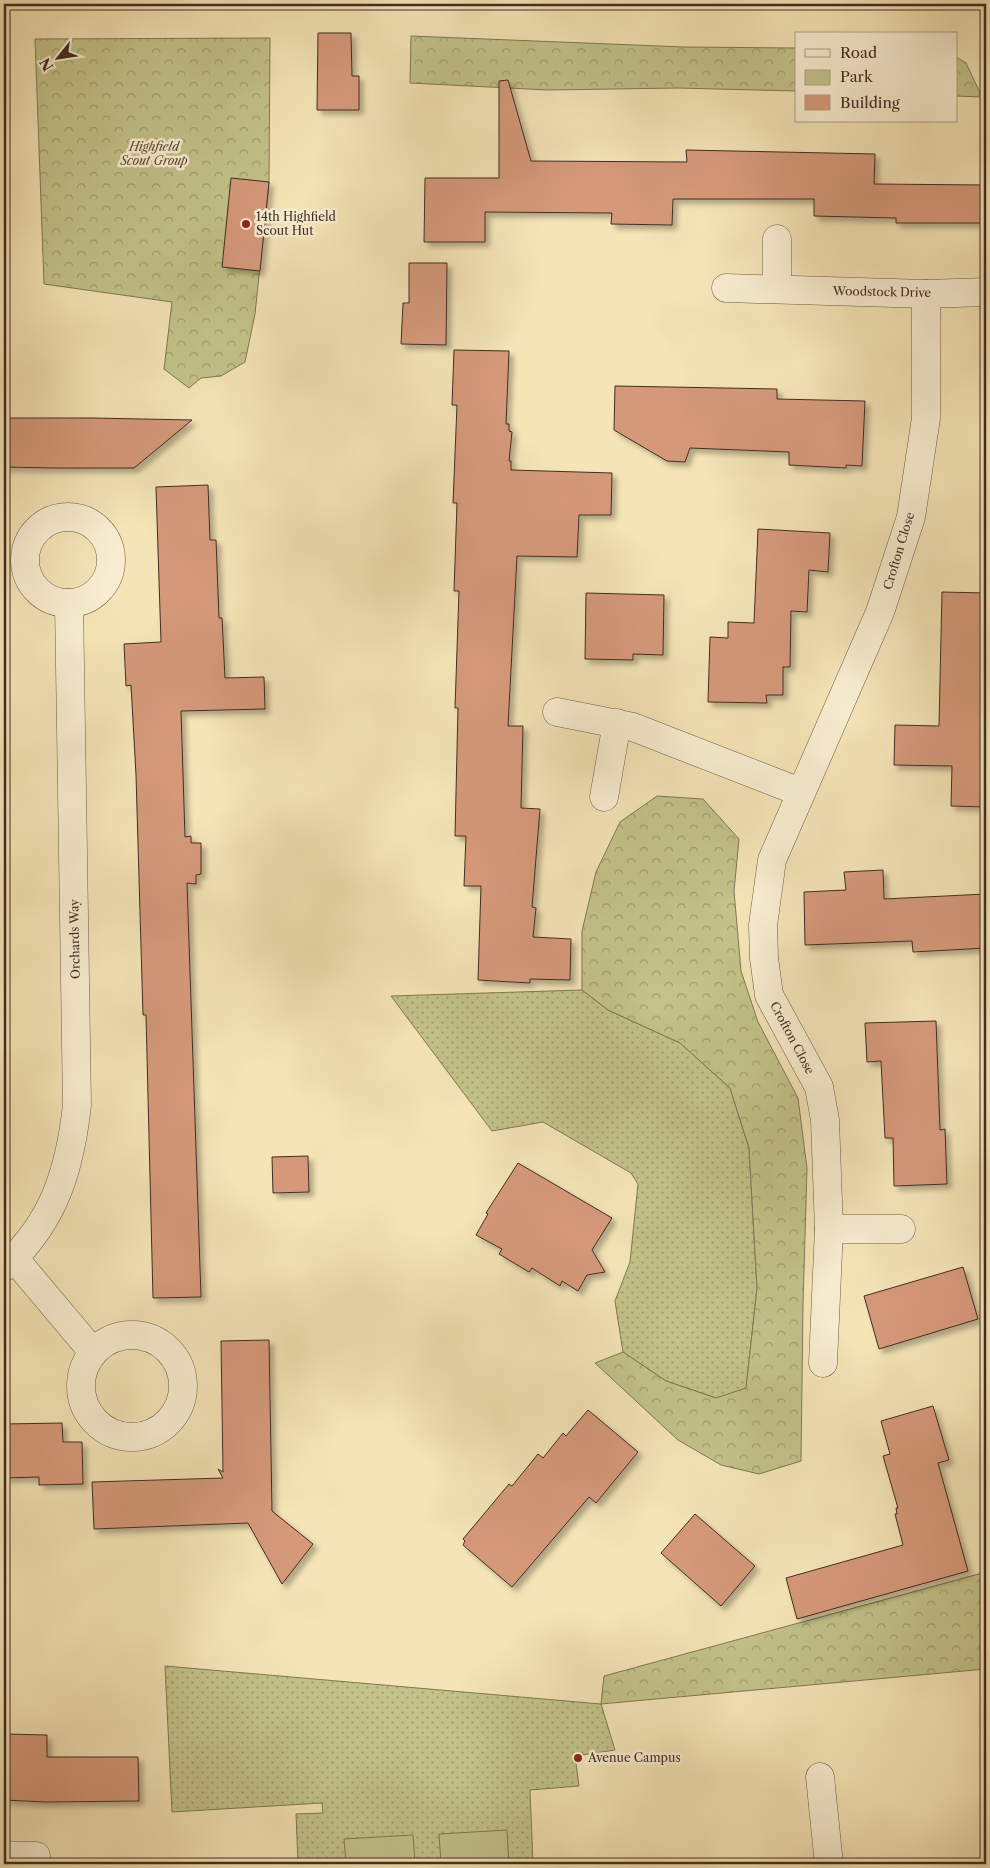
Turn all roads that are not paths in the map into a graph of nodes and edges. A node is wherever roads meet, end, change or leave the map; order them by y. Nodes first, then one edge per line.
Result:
1 (778, 239) dead end
2 (726, 288) dead end
3 (777, 290) junction
4 (986, 292) edge
5 (926, 294) junction
6 (68, 603) dead end
7 (557, 712) dead end
8 (617, 723) junction
9 (800, 792) junction
10 (604, 797) dead end
11 (901, 1228) dead end
12 (829, 1229) junction
13 (9, 1262) edge
14 (93, 1352) dead end
15 (823, 1363) dead end
16 (820, 1777) dead end
17 (4, 1856) edge
18 (36, 1856) dead end
19 (829, 1864) edge

1 - 3 street
2 - 3 street, Woodstock Drive
3 - 5 street, Woodstock Drive
4 - 5 street, Woodstock Drive
5 - 9 street, Crofton Close
6 - 13 street, Orchards Way
7 - 8 street
8 - 9 street
8 - 10 street
9 - 12 street, Crofton Close
11 - 12 street
12 - 15 street, Crofton Close
13 - 14 street, Orchards Way
16 - 19 street
17 - 18 street

